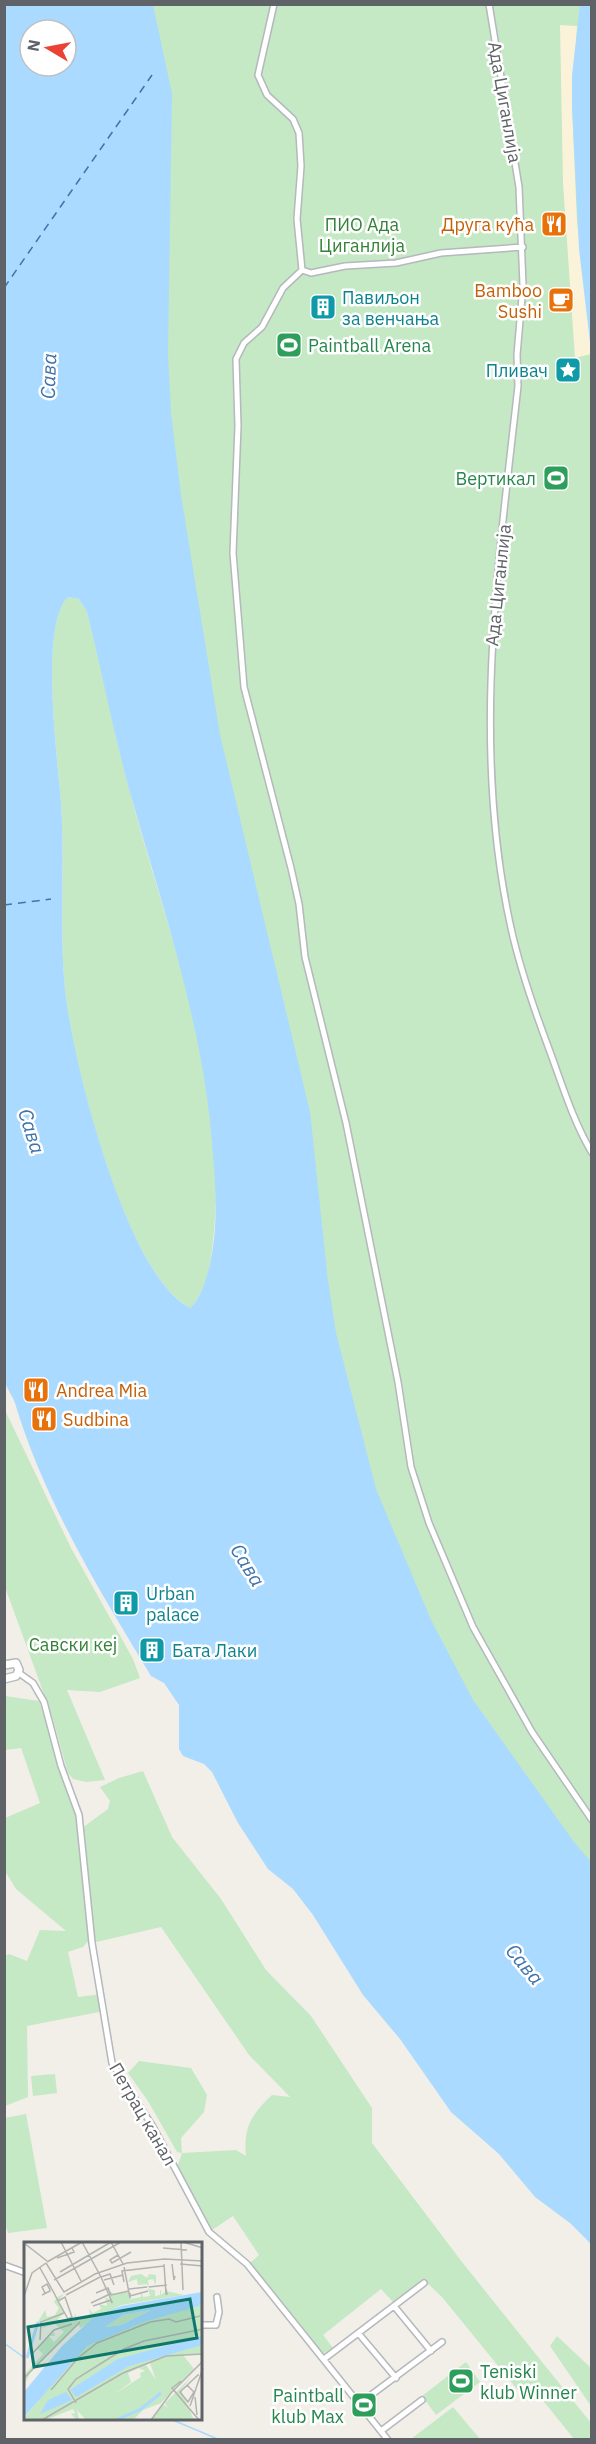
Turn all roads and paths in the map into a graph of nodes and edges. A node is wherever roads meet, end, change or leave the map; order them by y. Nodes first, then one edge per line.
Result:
1 (274, 4) edge
2 (489, 4) edge
3 (523, 247) junction
4 (302, 270) junction
5 (591, 1153) edge
6 (4, 1665) edge
7 (19, 1673) junction
8 (4, 1679) edge
9 (591, 1820) edge
10 (4, 2265) edge
11 (24, 2272) edge
12 (424, 2283) dead end
13 (217, 2297) dead end
14 (394, 2306) junction
15 (202, 2325) edge
16 (359, 2334) junction
17 (442, 2342) dead end
18 (430, 2351) junction
19 (324, 2360) junction
20 (396, 2378) junction
21 (422, 2400) dead end
22 (359, 2404) junction
23 (381, 2431) junction
24 (388, 2439) edge

1 - 4 street
2 - 3 street, Ада Циганлија
3 - 4 street
3 - 5 street, Ада Циганлија
4 - 9 street
6 - 7 street
7 - 8 street
7 - 19 street, Петрац канал
10 - 11 street
12 - 14 street
13 - 15 street
14 - 16 street
14 - 18 street
16 - 19 street
16 - 20 street
17 - 18 street
18 - 20 street
19 - 22 street, Петрац канал
20 - 22 street
21 - 23 street
22 - 23 street, Петрац канал
23 - 24 street, Петрац канал

